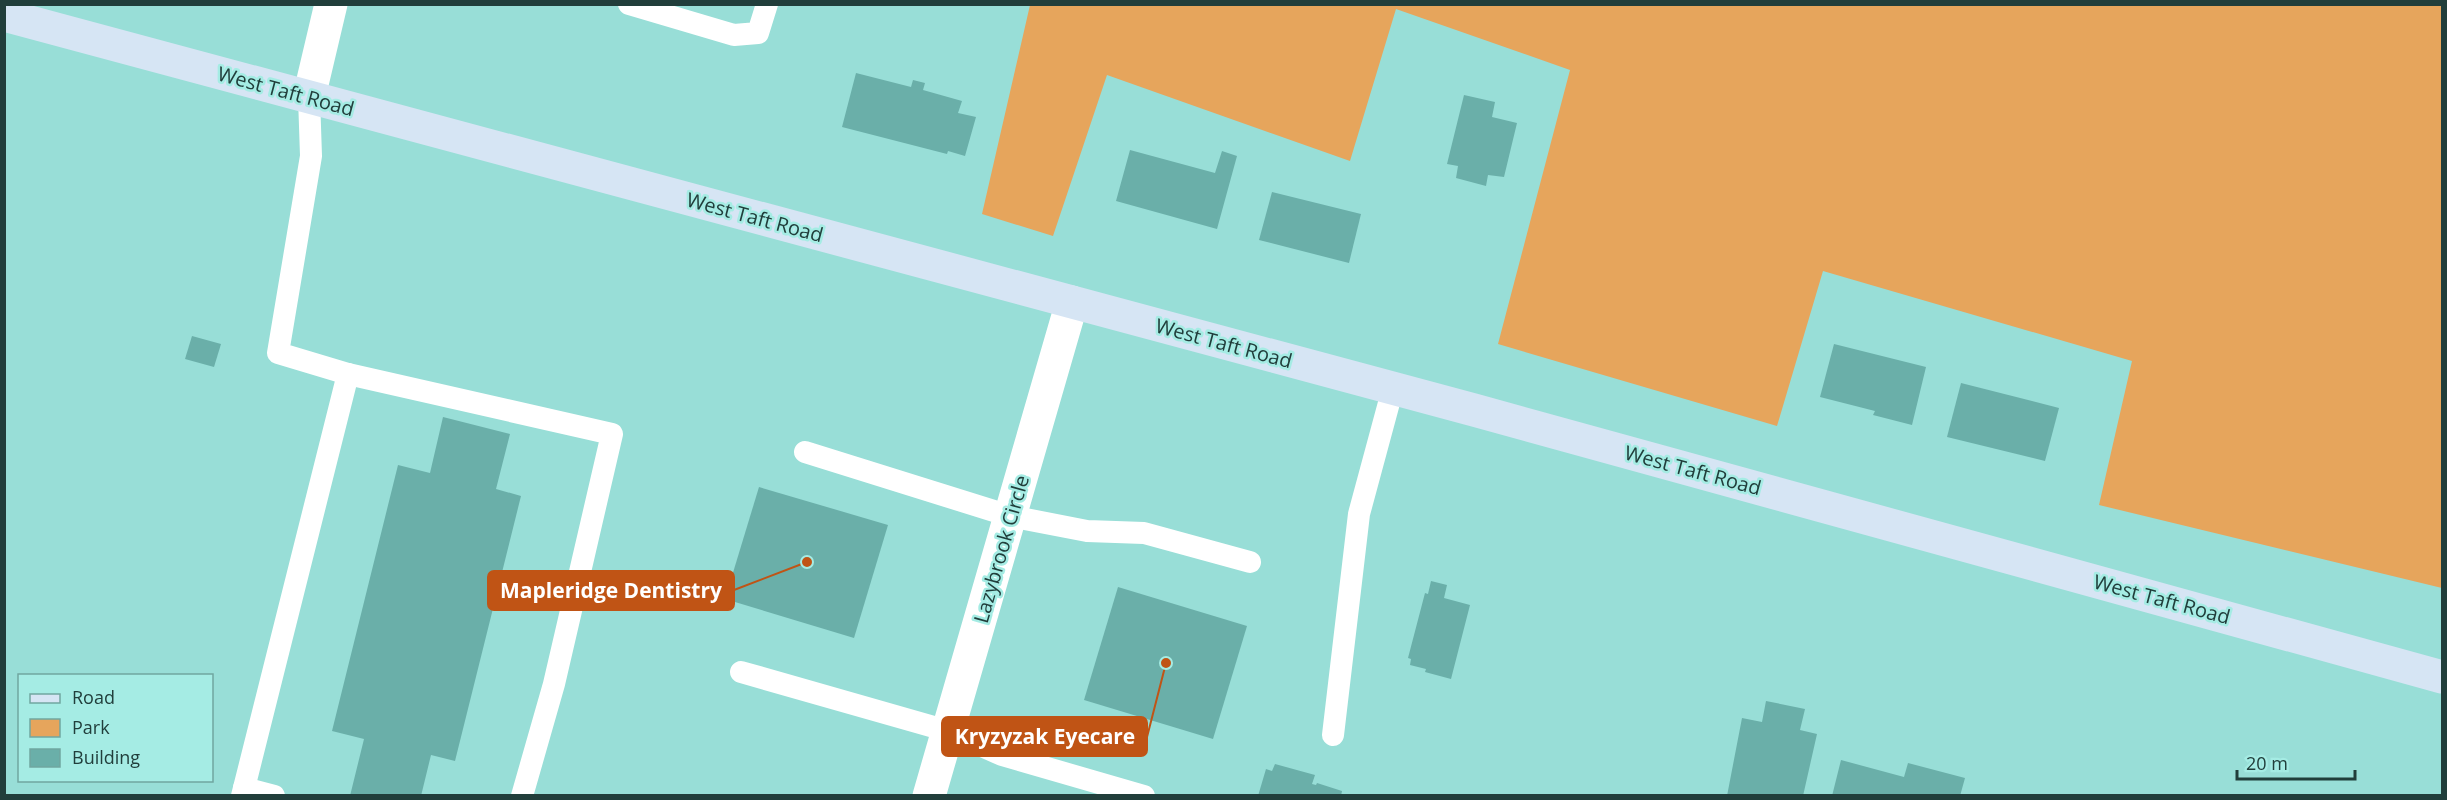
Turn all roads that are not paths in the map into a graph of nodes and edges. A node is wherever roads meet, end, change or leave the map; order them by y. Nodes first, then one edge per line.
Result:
1 (331, 4) edge
2 (629, 4) edge
3 (767, 4) edge
4 (4, 15) edge
5 (309, 97) junction
6 (1072, 302) junction
7 (348, 374) junction
8 (1394, 388) junction
9 (805, 452) dead end
10 (1010, 516) junction
11 (1250, 562) dead end
12 (741, 672) dead end
13 (2442, 677) edge
14 (948, 731) junction
15 (1333, 735) dead end
16 (243, 792) edge
17 (274, 795) edge
18 (522, 795) edge
19 (929, 795) edge
20 (1144, 795) edge

1 - 5 street
2 - 3 lane
4 - 5 main road, West Taft Road
5 - 6 main road, West Taft Road
5 - 7 lane
6 - 8 main road, West Taft Road
6 - 10 street, Lazybrook Circle
7 - 16 lane
7 - 18 lane
8 - 13 main road, West Taft Road
8 - 15 lane
9 - 10 lane
10 - 11 lane
10 - 14 street, Lazybrook Circle
12 - 14 lane
14 - 19 street, Lazybrook Circle
14 - 20 lane
16 - 17 lane

